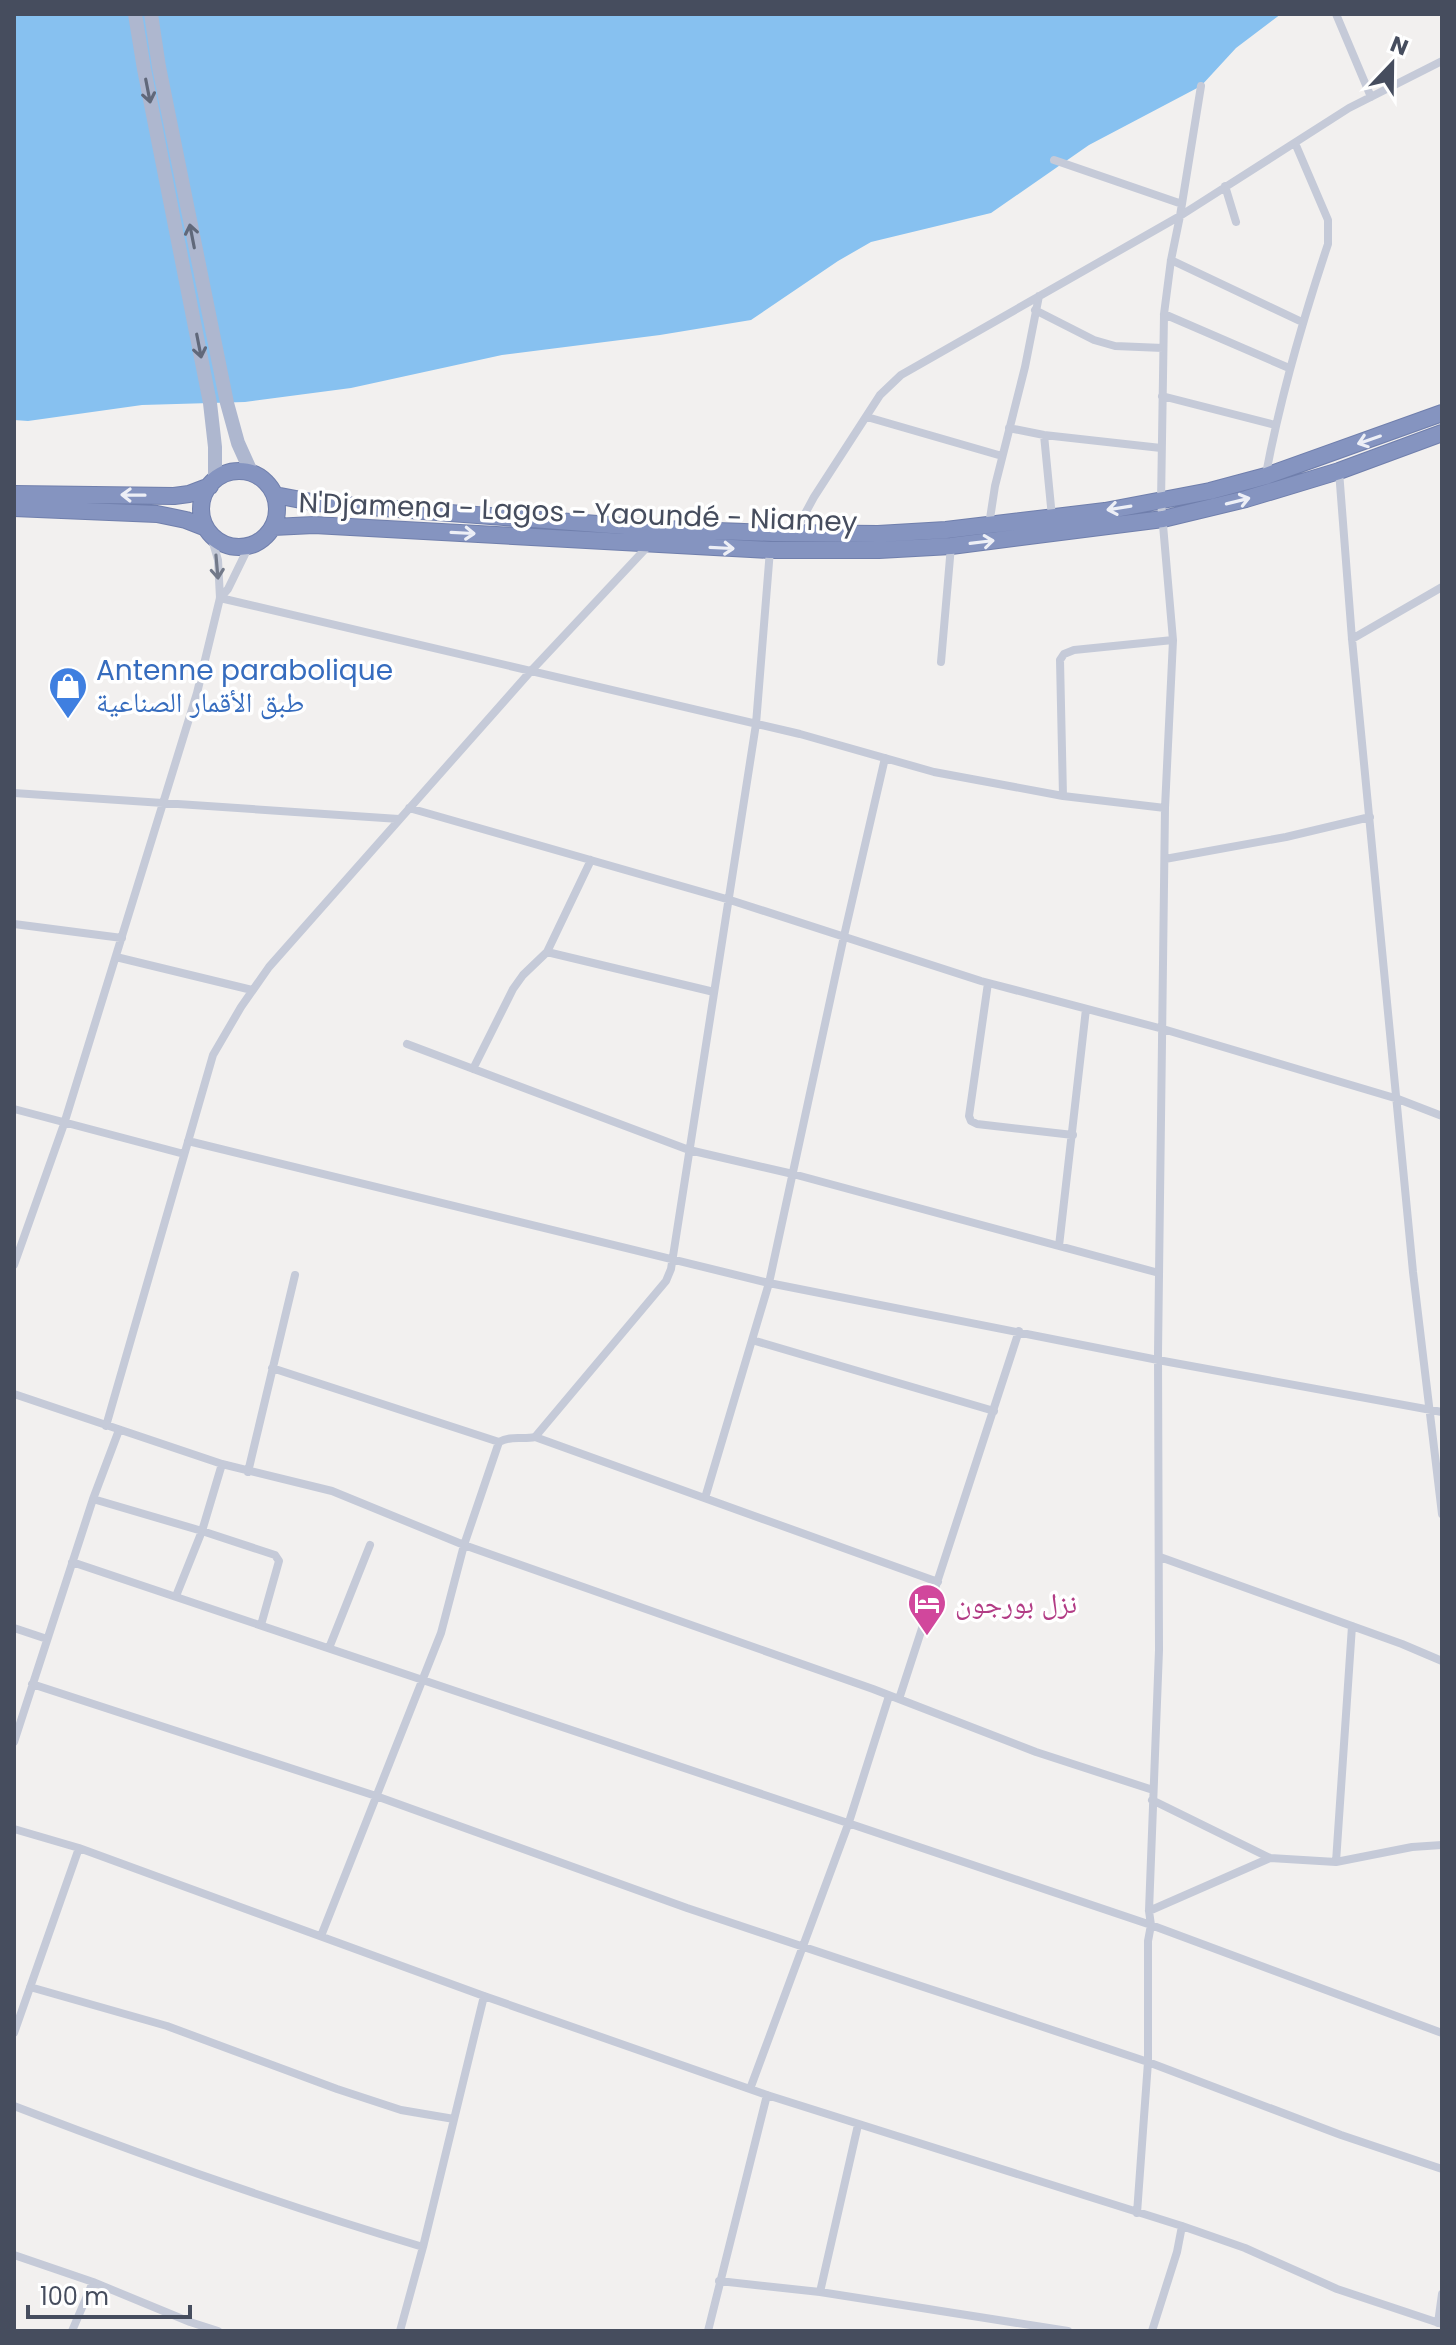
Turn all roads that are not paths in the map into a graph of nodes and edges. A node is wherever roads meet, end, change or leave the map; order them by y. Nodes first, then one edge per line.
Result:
1 (135, 14) edge
2 (151, 14) edge
3 (1336, 14) edge
4 (1442, 61) edge
5 (1201, 86) dead end
6 (1371, 97) junction
7 (1295, 143) junction
8 (1054, 160) dead end
9 (1225, 186) junction
10 (1182, 204) junction
11 (1180, 216) junction
12 (1236, 222) dead end
13 (1171, 260) junction
14 (1039, 295) junction
15 (1035, 310) junction
16 (1164, 314) junction
17 (1302, 322) junction
18 (1163, 348) junction
19 (1289, 368) junction
20 (1162, 396) junction
21 (1442, 413) edge
22 (867, 417) junction
23 (1275, 425) junction
24 (1009, 428) junction
25 (1442, 433) edge
26 (1044, 435) junction
27 (1161, 448) junction
28 (1002, 456) junction
29 (1339, 471) junction
30 (252, 474) junction
31 (1266, 476) junction
32 (212, 483) junction
33 (14, 494) edge
34 (275, 495) junction
35 (14, 508) edge
36 (1162, 510) junction
37 (1052, 518) junction
38 (989, 526) junction
39 (273, 527) junction
40 (208, 532) junction
41 (794, 534) junction
42 (651, 544) junction
43 (249, 546) junction
44 (951, 546) junction
45 (770, 550) junction
46 (1442, 587) edge
47 (220, 598) junction
48 (1352, 639) junction
49 (1173, 640) junction
50 (941, 662) dead end
51 (530, 672) junction
52 (756, 724) junction
53 (885, 758) junction
54 (14, 793) edge
55 (1063, 796) junction
56 (163, 803) junction
57 (409, 808) junction
58 (1165, 808) junction
59 (1370, 817) junction
60 (399, 819) junction
61 (1165, 859) junction
62 (591, 860) junction
63 (730, 900) junction
64 (14, 924) edge
65 (844, 936) junction
66 (122, 938) junction
67 (547, 952) junction
68 (116, 957) junction
69 (988, 983) junction
70 (252, 990) junction
71 (714, 992) junction
72 (1086, 1009) junction
73 (1163, 1029) junction
74 (407, 1044) dead end
75 (473, 1069) junction
76 (1398, 1099) junction
77 (14, 1109) edge
78 (1442, 1116) edge
79 (64, 1124) junction
80 (1073, 1135) junction
81 (188, 1141) junction
82 (689, 1150) junction
83 (184, 1154) junction
84 (793, 1174) junction
85 (1059, 1246) junction
86 (672, 1259) junction
87 (14, 1265) edge
88 (1159, 1273) junction
89 (295, 1275) dead end
90 (769, 1283) junction
91 (1019, 1331) junction
92 (752, 1340) junction
93 (1158, 1360) junction
94 (272, 1368) junction
95 (14, 1394) edge
96 (1430, 1409) junction
97 (994, 1411) junction
98 (1442, 1412) edge
99 (106, 1426) junction
100 (119, 1430) junction
101 (535, 1437) junction
102 (499, 1442) junction
103 (222, 1464) junction
104 (248, 1472) junction
105 (705, 1498) junction
106 (93, 1499) junction
107 (1442, 1514) edge
108 (202, 1531) junction
109 (370, 1545) dead end
110 (464, 1545) junction
111 (1160, 1557) junction
112 (72, 1562) junction
113 (938, 1582) junction
114 (176, 1596) junction
115 (261, 1625) junction
116 (1352, 1626) junction
117 (14, 1628) edge
118 (47, 1639) junction
119 (329, 1648) junction
120 (1442, 1661) edge
121 (423, 1679) junction
122 (32, 1684) junction
123 (889, 1696) junction
124 (899, 1699) junction
125 (14, 1742) edge
126 (1152, 1795) junction
127 (376, 1796) junction
128 (849, 1822) junction
129 (14, 1829) edge
130 (1442, 1845) edge
131 (79, 1848) junction
132 (1270, 1858) junction
133 (1336, 1862) junction
134 (1149, 1911) junction
135 (1151, 1925) junction
136 (321, 1936) junction
137 (804, 1947) junction
138 (30, 1987) junction
139 (484, 1996) junction
140 (14, 2033) edge
141 (1442, 2033) edge
142 (1148, 2062) junction
143 (750, 2089) junction
144 (767, 2095) junction
145 (14, 2106) edge
146 (454, 2119) junction
147 (858, 2125) junction
148 (1442, 2169) edge
149 (1137, 2213) junction
150 (1182, 2226) junction
151 (423, 2247) junction
152 (14, 2255) edge
153 (719, 2281) junction
154 (93, 2282) junction
155 (820, 2292) junction
156 (1442, 2294) edge
157 (1440, 2323) edge
158 (1008, 2327) edge
159 (72, 2331) edge
160 (218, 2331) edge
161 (400, 2331) edge
162 (708, 2331) edge
163 (1068, 2331) edge
164 (1152, 2331) edge

1 -> 32 main road
30 -> 2 main road
3 - 6 street
4 - 6 street
5 - 10 street
6 - 7 street
7 - 9 street
7 - 17 street
8 - 10 street
9 - 11 street
9 - 12 street
10 - 11 street
11 - 13 street
11 - 14 street
13 - 16 street
13 - 17 street
14 - 15 street
14 - 22 street
15 - 18 street
15 - 24 street
16 - 18 street
16 - 19 street
17 - 19 street
18 - 20 street
19 - 23 street
20 - 23 street
20 - 27 street
21 -> 31 highway, N'Djamena - Lagos - Yaoundé - Niamey
22 - 28 street
22 - 41 street
23 - 31 street
24 - 26 street
24 - 28 street
25 - 29 highway, N'Djamena - Lagos - Yaoundé - Niamey
26 - 27 street
26 - 37 street
27 - 36 street
28 - 38 street
36 -> 29 highway, N'Djamena - Lagos - Yaoundé - Niamey
29 - 48 street
30 - 32 highway
30 - 34 highway
31 - 36 highway, N'Djamena - Lagos - Yaoundé - Niamey
32 -> 33 highway
32 - 40 highway
34 - 39 highway
34 - 41 highway, N'Djamena - Lagos - Yaoundé - Niamey
35 - 40 highway
36 -> 37 highway, N'Djamena - Lagos - Yaoundé - Niamey
44 -> 36 highway, N'Djamena - Lagos - Yaoundé - Niamey
36 - 49 street
37 - 38 highway, N'Djamena - Lagos - Yaoundé - Niamey
38 - 41 highway, N'Djamena - Lagos - Yaoundé - Niamey
39 -> 42 highway, N'Djamena - Lagos - Yaoundé - Niamey
39 - 43 highway
40 - 43 highway
40 -> 47 street
42 -> 45 highway, N'Djamena - Lagos - Yaoundé - Niamey
42 - 51 street
43 - 47 street
44 - 45 highway, N'Djamena - Lagos - Yaoundé - Niamey
44 - 50 street
45 - 52 street
46 - 48 street
47 - 51 street
47 - 56 street
48 - 59 street
49 - 55 street
49 - 58 street
51 - 52 street
51 - 57 street
52 - 53 street
52 - 63 street
53 - 55 street
53 - 65 street
54 - 56 street
55 - 58 street
56 - 60 street
56 - 66 street
57 - 60 street
57 - 62 street
58 - 61 street
59 - 61 street
59 - 76 street
60 - 70 street
61 - 73 street
62 - 63 street
62 - 67 street
63 - 65 street
63 - 71 street
64 - 66 street
65 - 69 street
65 - 84 street
66 - 68 street
67 - 71 street
67 - 75 street
68 - 70 street
68 - 79 street
69 - 72 street
69 - 80 street
70 - 81 street
71 - 82 street
72 - 73 street
72 - 80 street
73 - 76 street
73 - 88 street
74 - 75 street
75 - 82 street
76 - 78 street
76 - 96 street
77 - 79 street
79 - 83 street
79 - 87 street
80 - 85 street
81 - 83 street
81 - 86 street
82 - 84 street
82 - 86 street
83 - 99 street
84 - 85 street
84 - 90 street
85 - 88 street
86 - 90 street
86 - 101 street
88 - 93 street
89 - 94 street
90 - 91 street
90 - 92 street
91 - 93 street
91 - 97 street
92 - 97 street
92 - 105 street
93 - 96 street
93 - 111 street
94 - 102 street
94 - 104 street
95 - 99 street
96 - 98 street
96 - 107 street
97 - 113 street
99 - 100 street
100 - 103 street
100 - 106 street
101 - 102 street
101 - 105 street
102 - 110 street
103 - 104 street
103 - 108 street
104 - 110 street
105 - 113 street
106 - 108 street
106 - 112 street
108 - 114 street
108 - 115 street
109 - 119 street
110 - 121 street
110 - 123 street
111 - 116 street
111 - 126 street
112 - 114 street
112 - 118 street
113 - 124 street
114 - 115 street
115 - 119 street
116 - 120 street
116 - 133 street
117 - 118 street
118 - 122 street
119 - 121 street
121 - 127 street
121 - 128 street
122 - 125 street
122 - 127 street
123 - 124 street
123 - 128 street
124 - 126 street
126 - 132 street
126 - 134 street
127 - 136 street
127 - 137 street
128 - 135 street
128 - 137 street
129 - 131 street
130 - 133 street
131 - 136 street
131 - 138 street
132 - 133 street
132 - 134 street
134 - 135 street
135 - 141 street
135 - 142 street
136 - 139 street
137 - 142 street
137 - 143 street
138 - 140 street
138 - 146 street
139 - 143 street
139 - 146 street
142 - 148 street
142 - 149 street
143 - 144 street
144 - 147 street
144 - 153 street
145 - 151 street
146 - 151 street
147 - 149 street
147 - 155 street
149 - 150 street
150 - 157 street
150 - 164 street
151 - 161 street
152 - 154 street
153 - 155 street
153 - 162 street
154 - 159 street
154 - 160 street
155 - 158 street
156 - 157 street
158 - 163 street

